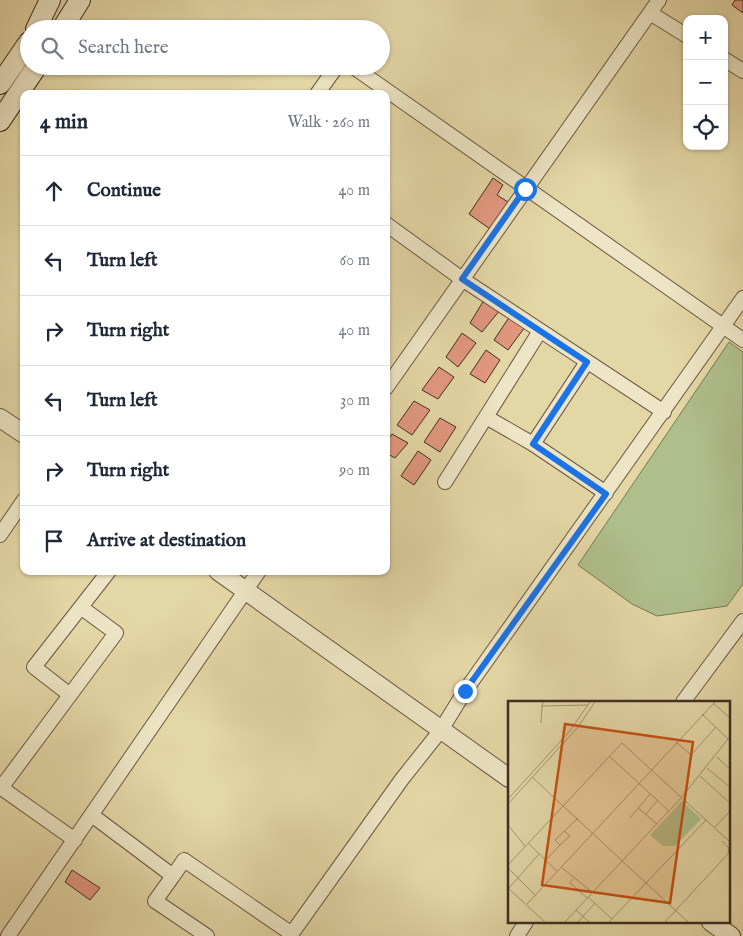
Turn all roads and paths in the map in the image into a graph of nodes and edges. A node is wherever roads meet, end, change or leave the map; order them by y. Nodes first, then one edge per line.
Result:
1 (50, 0) edge
2 (80, 0) edge
3 (659, 0) edge
4 (650, 13) junction
5 (40, 20) edge
6 (68, 20) edge
7 (683, 34) edge
8 (20, 55) edge
9 (728, 62) edge
10 (743, 71) edge
11 (31, 75) edge
12 (331, 75) edge
13 (365, 75) edge
14 (0, 84) edge
15 (21, 90) edge
16 (320, 90) edge
17 (386, 90) edge
18 (20, 91) edge
19 (390, 93) edge
20 (0, 121) edge
21 (525, 189) junction
22 (390, 227) edge
23 (462, 279) junction
24 (743, 298) edge
25 (724, 327) junction
26 (540, 331) junction
27 (743, 340) edge
28 (587, 362) junction
29 (390, 382) edge
30 (664, 412) junction
31 (486, 417) junction
32 (0, 418) edge
33 (20, 431) edge
34 (533, 444) junction
35 (445, 482) dead end
36 (606, 494) junction
37 (20, 506) edge
38 (0, 535) edge
39 (106, 575) edge
40 (224, 575) edge
41 (256, 575) edge
42 (246, 591) junction
43 (82, 608) junction
44 (743, 621) edge
45 (70, 695) junction
46 (684, 701) edge
47 (441, 730) junction
48 (508, 777) edge
49 (1, 788) edge
50 (92, 816) junction
51 (75, 840) junction
52 (173, 876) junction
53 (525, 924) edge
54 (714, 924) edge
55 (291, 935) edge
56 (8, 936) edge
57 (207, 936) edge
58 (516, 936) edge
59 (730, 936) edge

1 - 5 main road
2 - 6 main road
3 - 4 street
4 - 7 street
4 - 21 street
8 - 14 main road
9 - 10 street
11 - 15 main road
12 - 16 street
13 - 17 street
18 - 20 main road
19 - 21 street
21 - 23 street
21 - 25 street
22 - 23 street
23 - 26 street
23 - 29 street
24 - 25 street
25 - 27 street
25 - 30 street
26 - 28 street
26 - 31 street
28 - 30 street
28 - 34 street
30 - 36 street
31 - 34 street
31 - 35 street
32 - 33 street
34 - 36 street
36 - 47 street
37 - 38 street
39 - 43 street
40 - 42 street
41 - 42 street
42 - 47 street
42 - 50 street
43 - 45 street
43 - 45 street
44 - 46 street
45 - 49 street
47 - 48 street
47 - 55 street
49 - 51 street
50 - 51 street
50 - 52 street
51 - 56 street
52 - 55 street
52 - 57 street
53 - 58 street
54 - 59 street

